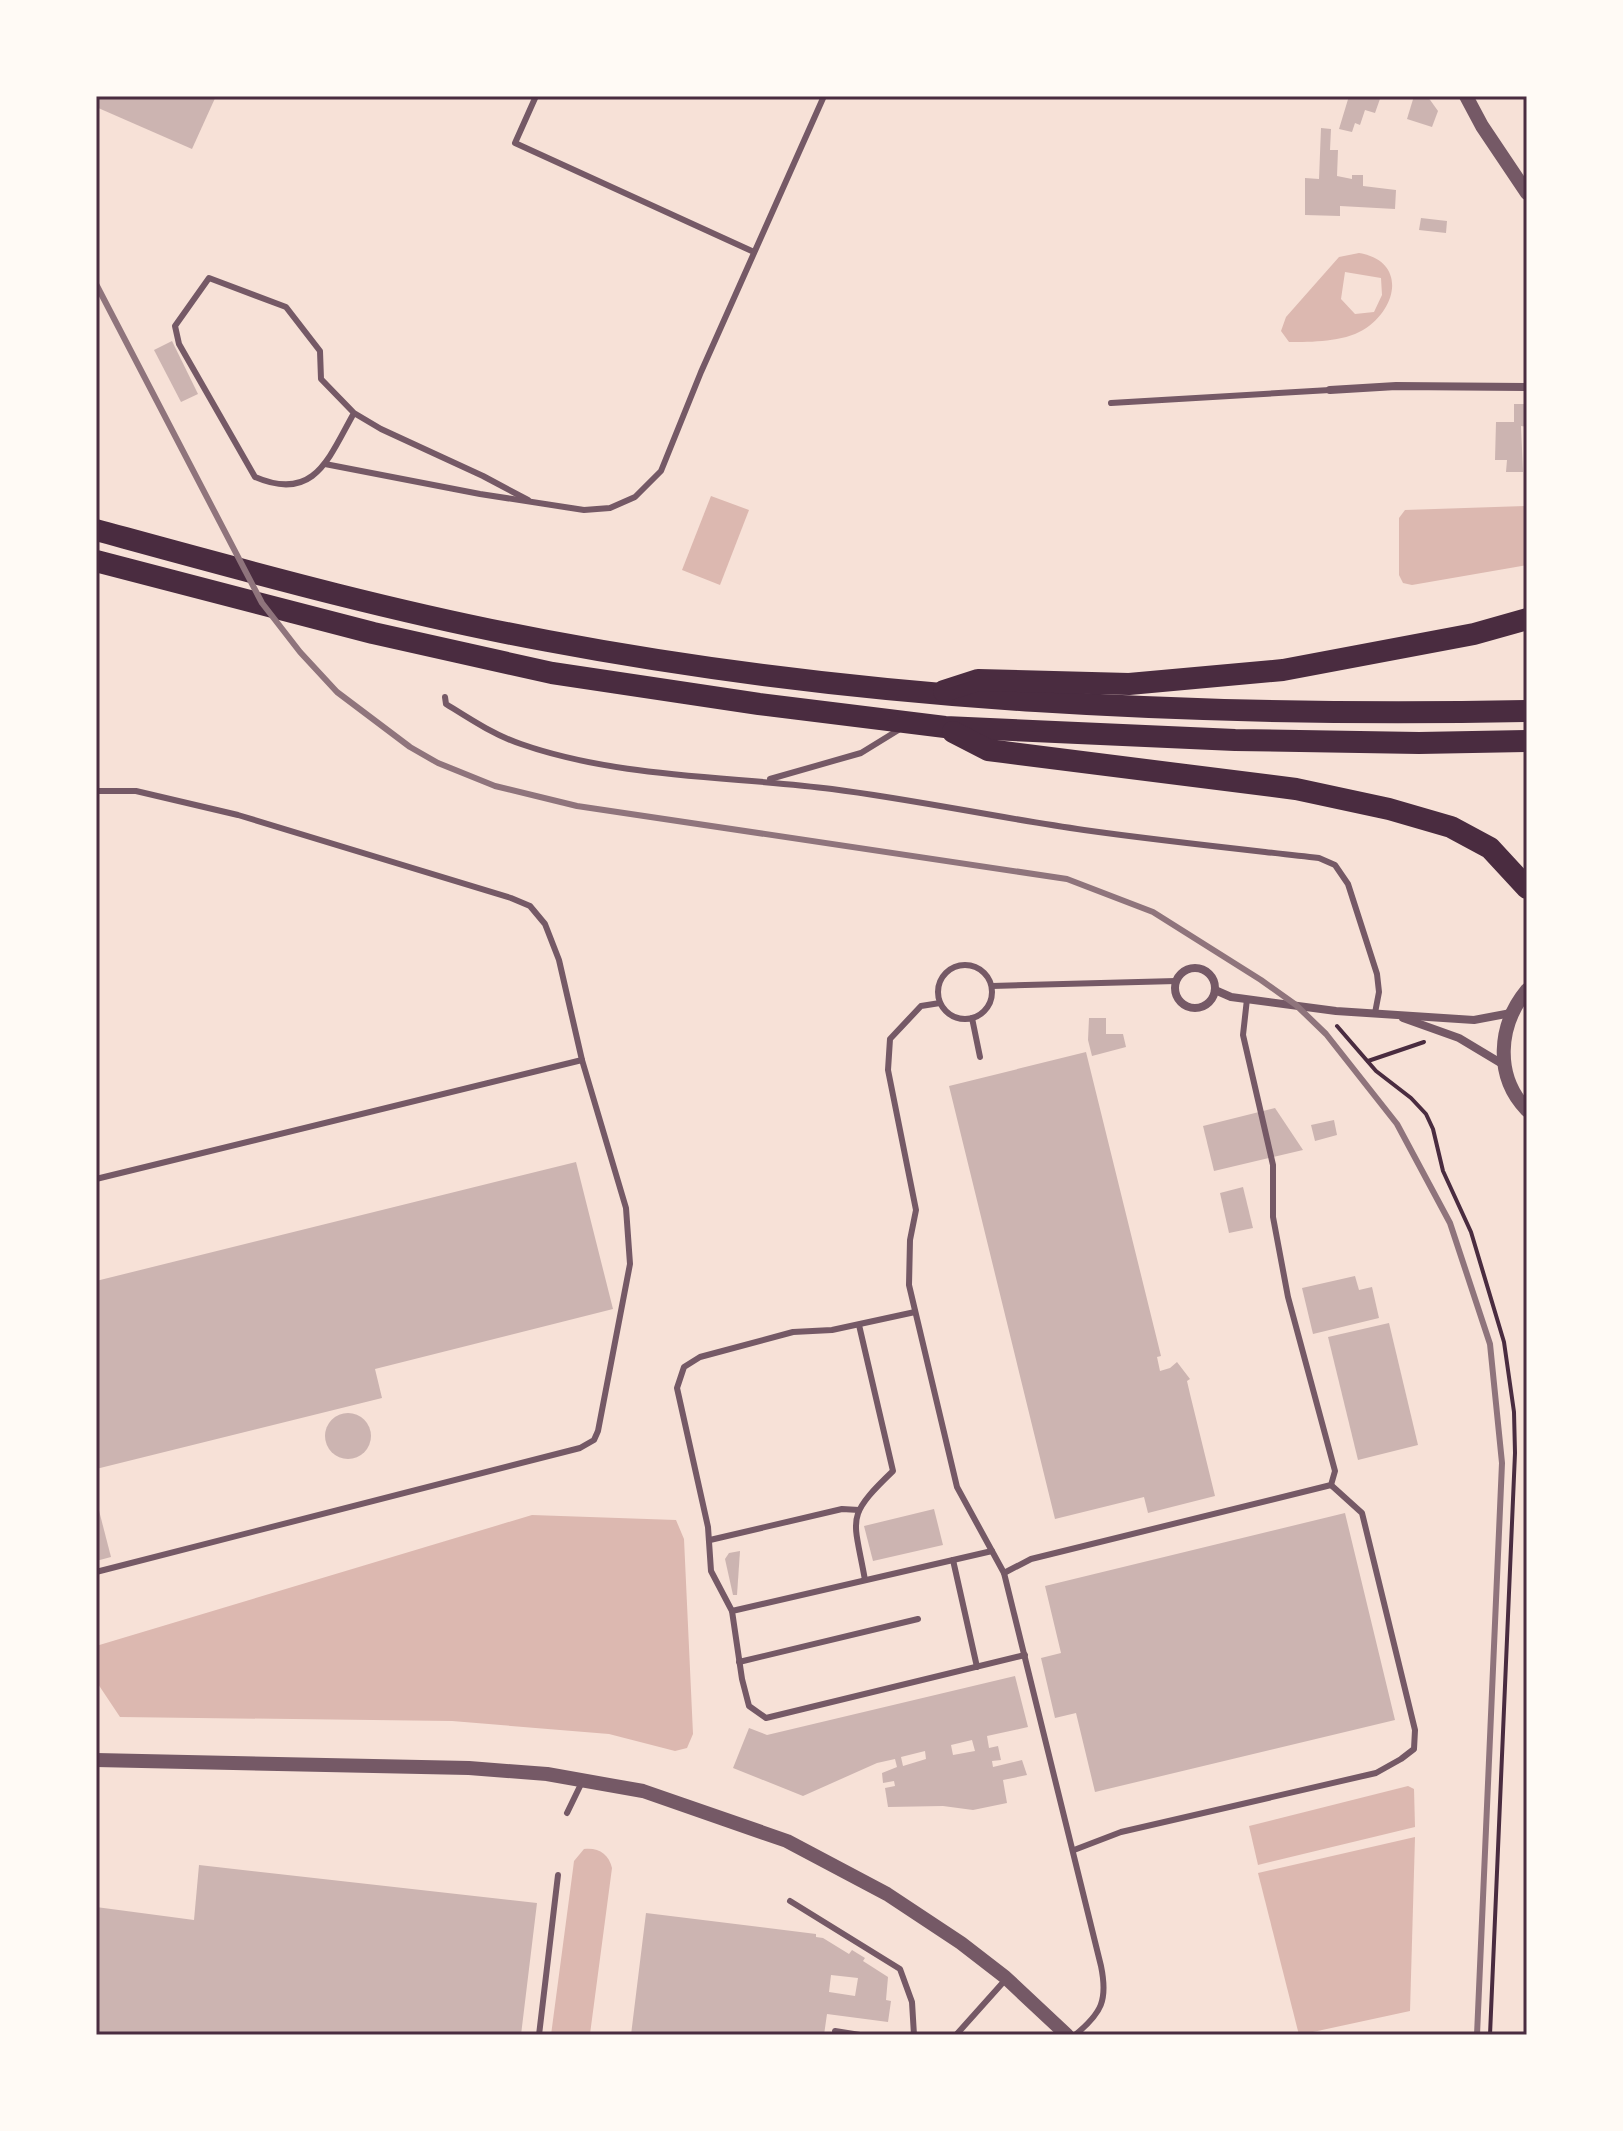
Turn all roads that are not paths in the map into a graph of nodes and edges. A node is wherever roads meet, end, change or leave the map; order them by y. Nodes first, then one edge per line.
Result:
1 (536, 96) edge
2 (824, 96) edge
3 (1468, 98) edge
4 (1527, 193) edge
5 (754, 252) junction
6 (1527, 387) edge
7 (1330, 390) joint
8 (1111, 403) dead end
9 (354, 413) junction
10 (325, 464) junction
11 (528, 500) junction
12 (96, 530) edge
13 (96, 561) edge
14 (1527, 619) edge
15 (934, 694) junction
16 (445, 697) dead end
17 (1527, 711) edge
18 (910, 723) junction
19 (945, 727) junction
20 (1527, 741) edge
21 (764, 781) junction
22 (96, 791) edge
23 (1527, 888) edge
24 (1176, 981) junction
25 (992, 986) junction
26 (1215, 990) junction
27 (1527, 990) edge
28 (1247, 999) junction
29 (940, 1003) junction
30 (1375, 1013) junction
31 (1511, 1013) junction
32 (1395, 1015) junction
33 (972, 1018) junction
34 (980, 1057) dead end
35 (582, 1060) junction
36 (1504, 1065) junction
37 (1527, 1110) edge
38 (96, 1179) edge
39 (915, 1312) junction
40 (859, 1325) junction
41 (1331, 1485) junction
42 (859, 1510) junction
43 (710, 1540) junction
44 (992, 1551) junction
45 (953, 1560) junction
46 (96, 1572) edge
47 (1004, 1573) junction
48 (865, 1580) junction
49 (732, 1611) junction
50 (918, 1619) dead end
51 (1025, 1655) junction
52 (739, 1662) junction
53 (977, 1667) junction
54 (96, 1760) edge
55 (583, 1780) junction
56 (567, 1813) dead end
57 (1074, 1850) junction
58 (558, 1875) dead end
59 (790, 1901) dead end
60 (1007, 1978) junction
61 (835, 2031) dead end
62 (539, 2035) edge
63 (860, 2035) edge
64 (912, 2035) edge
65 (956, 2035) edge
66 (1067, 2035) edge
67 (1075, 2035) edge

1 - 5 lane
2 - 5 lane
3 - 4 street
5 - 11 lane
6 - 7 street
7 - 8 lane
9 - 10 lane
9 - 10 lane
9 - 11 lane
10 - 11 lane
12 - 15 highway
13 - 18 highway
14 - 15 highway
15 - 17 highway
16 - 21 lane
18 - 19 highway
18 - 21 lane
19 - 20 highway
19 - 23 highway
21 - 30 lane
22 - 35 lane
24 - 25 lane
24 - 26 street
24 - 26 street
25 - 29 lane
25 - 33 lane
26 - 28 street
27 - 31 street
28 - 30 street
28 - 41 lane
29 - 33 lane
29 - 39 lane
30 - 32 street
31 - 32 street
31 - 36 street
32 - 36 street
33 - 34 lane
35 - 38 lane
35 - 46 lane
36 - 37 street
39 - 40 lane
39 - 44 lane
40 - 42 lane
40 - 43 lane
41 - 47 lane
41 - 57 lane
42 - 43 lane
42 - 48 lane
43 - 49 lane
44 - 45 lane
44 - 47 lane
45 - 48 lane
45 - 53 lane
47 - 51 lane
48 - 49 lane
49 - 52 lane
50 - 52 lane
51 - 53 lane
51 - 57 lane
52 - 53 lane
54 - 55 street
55 - 56 lane
55 - 60 street
57 - 67 lane
58 - 62 lane
59 - 64 lane
60 - 65 lane
60 - 66 street
61 - 63 lane

